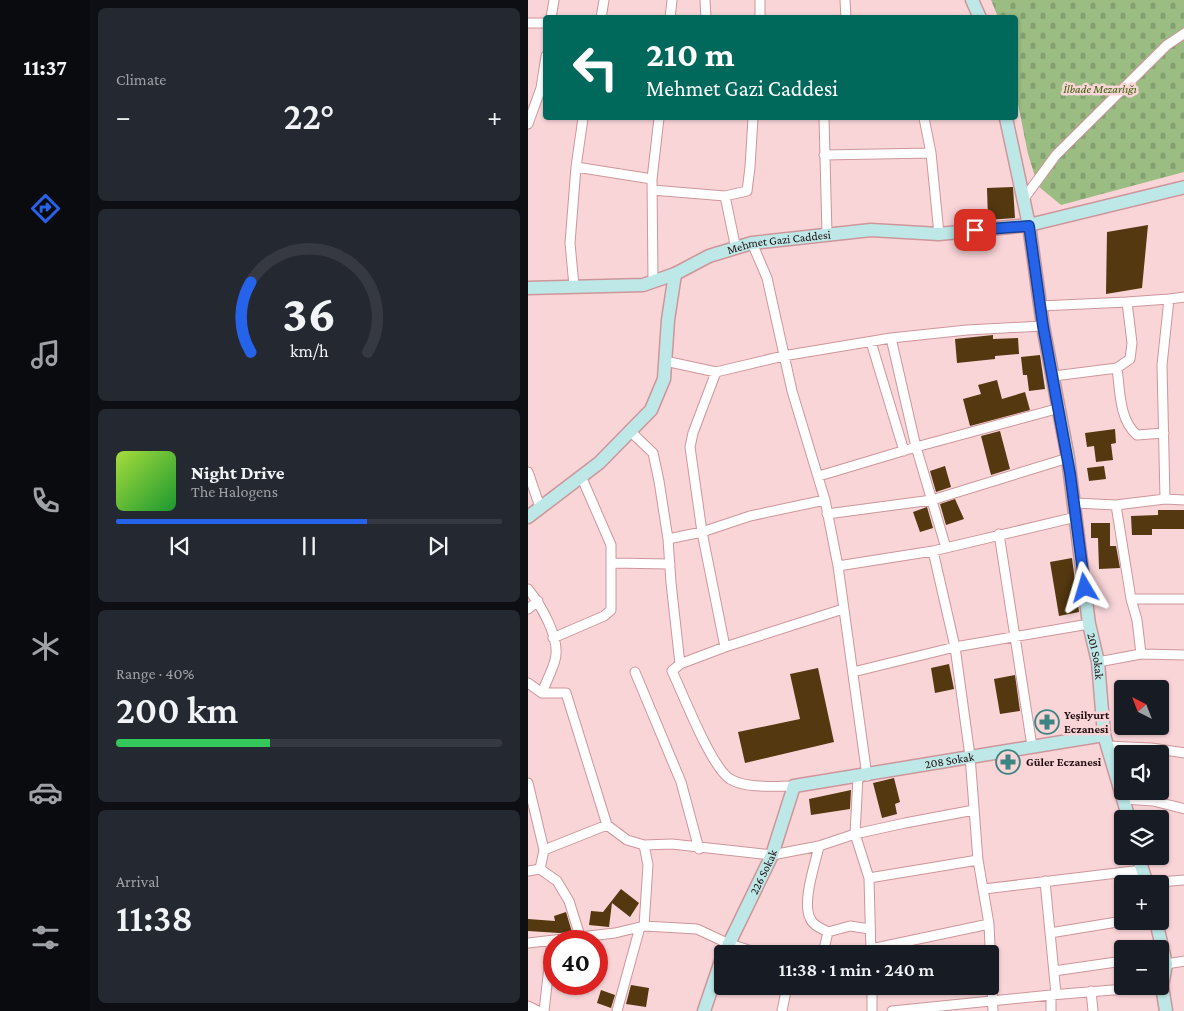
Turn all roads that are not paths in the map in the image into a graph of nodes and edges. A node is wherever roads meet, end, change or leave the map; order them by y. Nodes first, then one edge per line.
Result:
1 (554, 0) edge
2 (604, 0) edge
3 (672, 0) edge
4 (705, 0) edge
5 (760, 0) edge
6 (845, 0) edge
7 (972, 0) edge
8 (552, 15) edge
9 (602, 15) edge
10 (670, 15) edge
11 (706, 15) edge
12 (760, 15) edge
13 (846, 15) edge
14 (979, 15) edge
15 (528, 22) edge
16 (543, 23) edge
17 (1184, 33) edge
18 (543, 75) edge
19 (583, 120) edge
20 (659, 120) edge
21 (753, 120) edge
22 (824, 120) edge
23 (924, 120) edge
24 (1006, 120) edge
25 (528, 124) edge
26 (931, 153) junction
27 (824, 155) junction
28 (576, 167) junction
29 (652, 179) junction
30 (1184, 187) edge
31 (652, 190) junction
32 (725, 196) junction
33 (1024, 200) junction
34 (1029, 226) junction
35 (827, 234) junction
36 (939, 234) junction
37 (752, 243) junction
38 (736, 249) junction
39 (675, 274) junction
40 (653, 281) junction
41 (574, 286) junction
42 (528, 288) edge
43 (1184, 297) edge
44 (1169, 299) junction
45 (1127, 302) junction
46 (1040, 306) junction
47 (1043, 326) junction
48 (891, 338) junction
49 (871, 342) junction
50 (783, 356) junction
51 (665, 361) junction
52 (1117, 368) junction
53 (716, 372) junction
54 (1054, 376) junction
55 (1060, 408) junction
56 (631, 432) junction
57 (1164, 433) junction
58 (916, 447) junction
59 (904, 451) junction
60 (1068, 458) junction
61 (528, 472) edge
62 (581, 476) junction
63 (819, 476) junction
64 (1165, 499) junction
65 (825, 500) junction
66 (932, 500) junction
67 (1184, 500) edge
68 (1075, 503) junction
69 (1116, 504) junction
70 (540, 507) junction
71 (827, 514) junction
72 (528, 517) edge
73 (1076, 517) junction
74 (702, 532) junction
75 (999, 534) junction
76 (668, 538) junction
77 (946, 548) junction
78 (933, 551) junction
79 (612, 563) junction
80 (670, 564) junction
81 (838, 566) junction
82 (528, 589) edge
83 (1131, 599) junction
84 (1184, 599) edge
85 (538, 601) junction
86 (528, 610) edge
87 (843, 610) junction
88 (1089, 624) junction
89 (1015, 636) junction
90 (553, 638) junction
91 (725, 647) junction
92 (955, 647) junction
93 (1141, 654) junction
94 (1184, 654) edge
95 (1098, 662) junction
96 (680, 664) junction
97 (635, 672) dead end
98 (853, 672) junction
99 (528, 683) edge
100 (542, 693) junction
101 (1105, 740) junction
102 (1032, 746) junction
103 (1184, 754) edge
104 (970, 756) junction
105 (1114, 767) edge
106 (863, 776) junction
107 (528, 783) edge
108 (794, 786) junction
109 (1143, 800) edge
110 (1184, 809) edge
111 (974, 810) junction
112 (607, 825) junction
113 (855, 834) junction
114 (644, 845) junction
115 (819, 846) junction
116 (699, 849) junction
117 (544, 850) junction
118 (772, 855) junction
119 (978, 860) junction
120 (1141, 865) edge
121 (540, 869) junction
122 (1142, 870) junction
123 (528, 871) edge
124 (1144, 875) edge
125 (869, 878) junction
126 (1184, 880) edge
127 (1045, 881) junction
128 (1169, 881) edge
129 (984, 889) junction
130 (1114, 922) edge
131 (989, 924) junction
132 (642, 926) junction
133 (870, 929) junction
134 (578, 930) edge
135 (828, 932) junction
136 (1050, 933) junction
137 (608, 934) edge
138 (543, 941) edge
139 (528, 942) edge
140 (718, 945) edge
141 (728, 945) edge
142 (825, 945) edge
143 (871, 945) edge
144 (897, 945) edge
145 (1169, 960) edge
146 (1184, 961) edge
147 (1114, 963) edge
148 (1054, 971) junction
149 (714, 982) edge
150 (1114, 989) edge
151 (1091, 991) junction
152 (1053, 994) junction
153 (546, 995) edge
154 (785, 995) edge
155 (872, 995) edge
156 (1163, 995) edge
157 (993, 1000) junction
158 (528, 1006) edge
159 (538, 1011) edge
160 (544, 1011) edge
161 (617, 1011) edge
162 (704, 1011) edge
163 (782, 1011) edge
164 (872, 1011) edge
165 (892, 1011) edge
166 (993, 1011) edge
167 (1050, 1011) edge
168 (1093, 1011) edge
169 (1166, 1011) edge

1 - 8 street
2 - 9 street
3 - 10 street
4 - 11 street
5 - 12 street
6 - 13 street
7 - 14 street
15 - 16 street
17 - 33 street
18 - 25 street
19 - 28 street
20 - 29 street
21 - 32 street
22 - 27 street
23 - 26 street
24 - 33 street, 201 Sokak
26 - 27 street
26 - 36 street
27 - 35 street
28 - 29 street
28 - 41 street
29 - 31 street
30 - 34 street, Mehmet Gazi Caddesi
31 - 32 street
31 - 40 street
32 - 38 street
33 - 34 street, 201 Sokak
34 - 36 street, Mehmet Gazi Caddesi
34 - 46 street, 201 Sokak
35 - 36 street, Mehmet Gazi Caddesi
35 - 37 street, Mehmet Gazi Caddesi
37 - 38 street, Mehmet Gazi Caddesi
37 - 50 street
38 - 39 street, Mehmet Gazi Caddesi
39 - 40 street, Mehmet Gazi Caddesi
39 - 51 street
40 - 41 street, Mehmet Gazi Caddesi
41 - 42 street, Mehmet Gazi Caddesi
43 - 44 street
44 - 45 street
44 - 57 street
45 - 46 street
45 - 52 street
46 - 47 street, 201 Sokak
47 - 48 street
47 - 54 street, 201 Sokak
48 - 49 street
48 - 58 street
49 - 50 street
49 - 59 street
50 - 53 street
50 - 63 street
51 - 53 street
51 - 56 street
52 - 54 street
52 - 57 street
53 - 74 street
54 - 55 street, 201 Sokak
55 - 58 street
55 - 60 street, 201 Sokak
56 - 62 street
56 - 76 street
57 - 64 street
58 - 59 street
58 - 66 street
59 - 63 street
60 - 66 street
60 - 68 street, 201 Sokak
61 - 70 street
62 - 70 street
62 - 79 street
63 - 65 street
64 - 67 street
64 - 69 street
65 - 71 street
65 - 74 street
66 - 71 street
66 - 77 street
68 - 69 street
68 - 73 street, 201 Sokak
69 - 83 street
70 - 72 street
71 - 81 street
73 - 75 street
73 - 88 street, 201 Sokak
74 - 76 street
74 - 91 street
75 - 77 street
75 - 89 street
76 - 80 street
77 - 78 street
78 - 81 street
78 - 92 street
79 - 80 street
79 - 90 street
80 - 96 street
81 - 87 street
82 - 85 street
83 - 84 street
83 - 93 street
85 - 86 street
85 - 90 street
87 - 91 street
87 - 98 street
88 - 89 street
88 - 95 street, 201 Sokak
89 - 92 street
89 - 102 street
90 - 100 street
91 - 96 street
92 - 98 street
92 - 104 street
93 - 94 street
93 - 95 street
95 - 101 street, 201 Sokak
96 - 108 street
97 - 116 street
98 - 106 street
99 - 100 street
100 - 112 street
101 - 102 street, 208 Sokak
101 - 103 street
101 - 105 street, 201 Sokak
102 - 104 street, 208 Sokak
104 - 106 street, 208 Sokak
104 - 111 street
106 - 108 street, 208 Sokak
106 - 113 street
107 - 117 street
108 - 118 street, 226 Sokak
109 - 110 street
111 - 113 street
111 - 119 street
112 - 114 street
112 - 117 street
113 - 115 street
113 - 125 street
114 - 116 street
114 - 132 street
115 - 118 street
115 - 135 street
116 - 118 street
117 - 121 street
118 - 141 street, 226 Sokak
119 - 125 street
119 - 129 street
120 - 122 street
121 - 123 street
121 - 134 street
122 - 124 street
122 - 127 street
125 - 133 street
126 - 128 street
127 - 129 street
127 - 136 street
129 - 131 street
130 - 136 street
131 - 144 street
131 - 157 street
132 - 137 street
132 - 140 street
132 - 161 street
133 - 135 street
133 - 143 street
135 - 142 street
136 - 148 street
138 - 139 street
145 - 146 street
147 - 148 street
148 - 152 street
149 - 162 street, 226 Sokak
150 - 151 street
151 - 152 street
151 - 168 street
152 - 157 street
152 - 167 street
153 - 160 street
154 - 163 street
155 - 164 street
156 - 169 street
157 - 165 street
157 - 166 street
158 - 159 street

